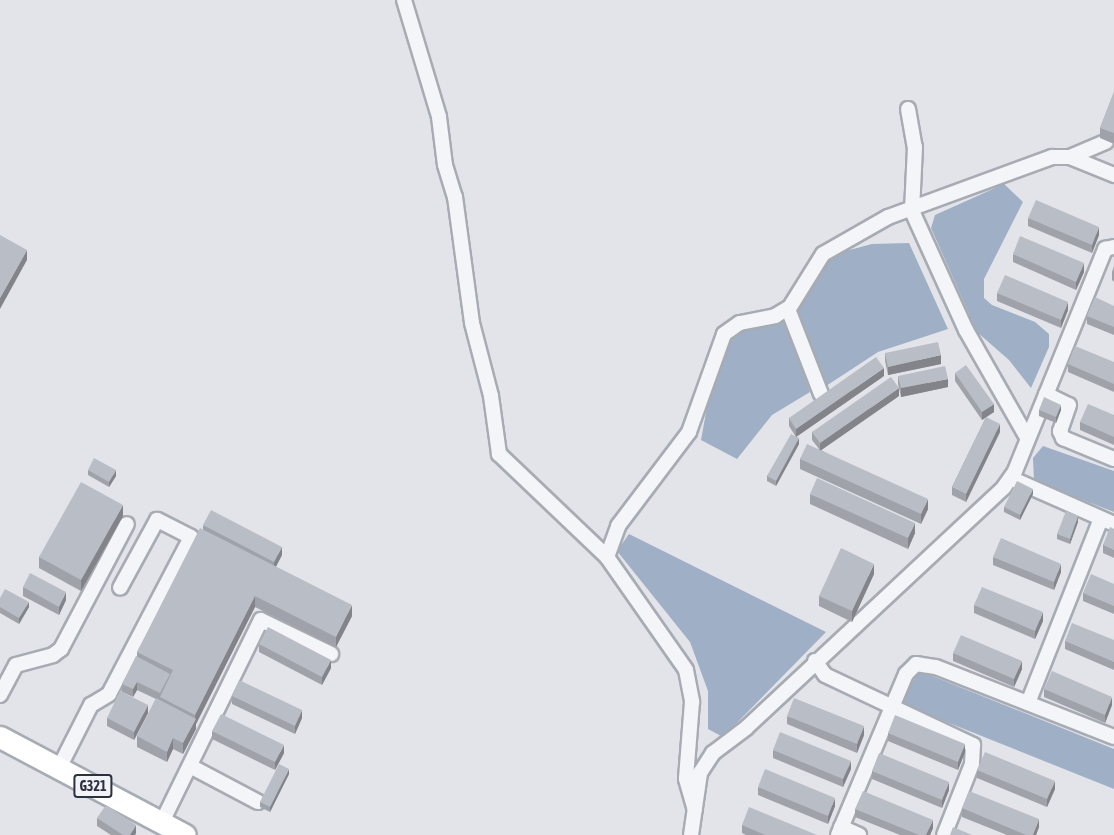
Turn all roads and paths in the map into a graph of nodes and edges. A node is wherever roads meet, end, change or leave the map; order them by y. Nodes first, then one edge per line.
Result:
1 (404, 0) edge
2 (908, 109) dead end
3 (1106, 141) edge
4 (1070, 157) junction
5 (1114, 175) edge
6 (912, 211) junction
7 (1114, 247) edge
8 (788, 309) junction
9 (821, 394) edge
10 (1046, 394) junction
11 (1028, 439) junction
12 (1114, 459) edge
13 (1010, 477) junction
14 (1108, 521) edge
15 (127, 524) dead end
16 (607, 557) junction
17 (120, 588) dead end
18 (331, 654) dead end
19 (815, 661) junction
20 (0, 695) edge
21 (1028, 703) junction
22 (892, 706) junction
23 (1114, 736) edge
24 (0, 737) edge
25 (190, 766) junction
26 (58, 768) junction
27 (258, 802) edge
28 (695, 810) junction
29 (162, 822) junction
30 (840, 831) edge
31 (185, 835) edge
32 (691, 835) edge
33 (859, 835) edge
34 (944, 835) edge

1 - 16 street
2 - 6 street
3 - 4 street
4 - 5 street
4 - 6 street
6 - 8 street
6 - 11 street
7 - 10 street
8 - 9 street
8 - 16 street
10 - 11 street
10 - 12 street
11 - 13 street
13 - 14 street
13 - 19 street
14 - 21 street
15 - 20 street
16 - 28 street
17 - 26 street
18 - 25 street
19 - 22 street
19 - 28 street
21 - 22 street
21 - 23 street
22 - 30 street
22 - 34 street
24 - 26 highway, G321
25 - 27 street
25 - 29 street
26 - 29 highway, G321
28 - 32 street
29 - 31 highway, G321
30 - 33 street

